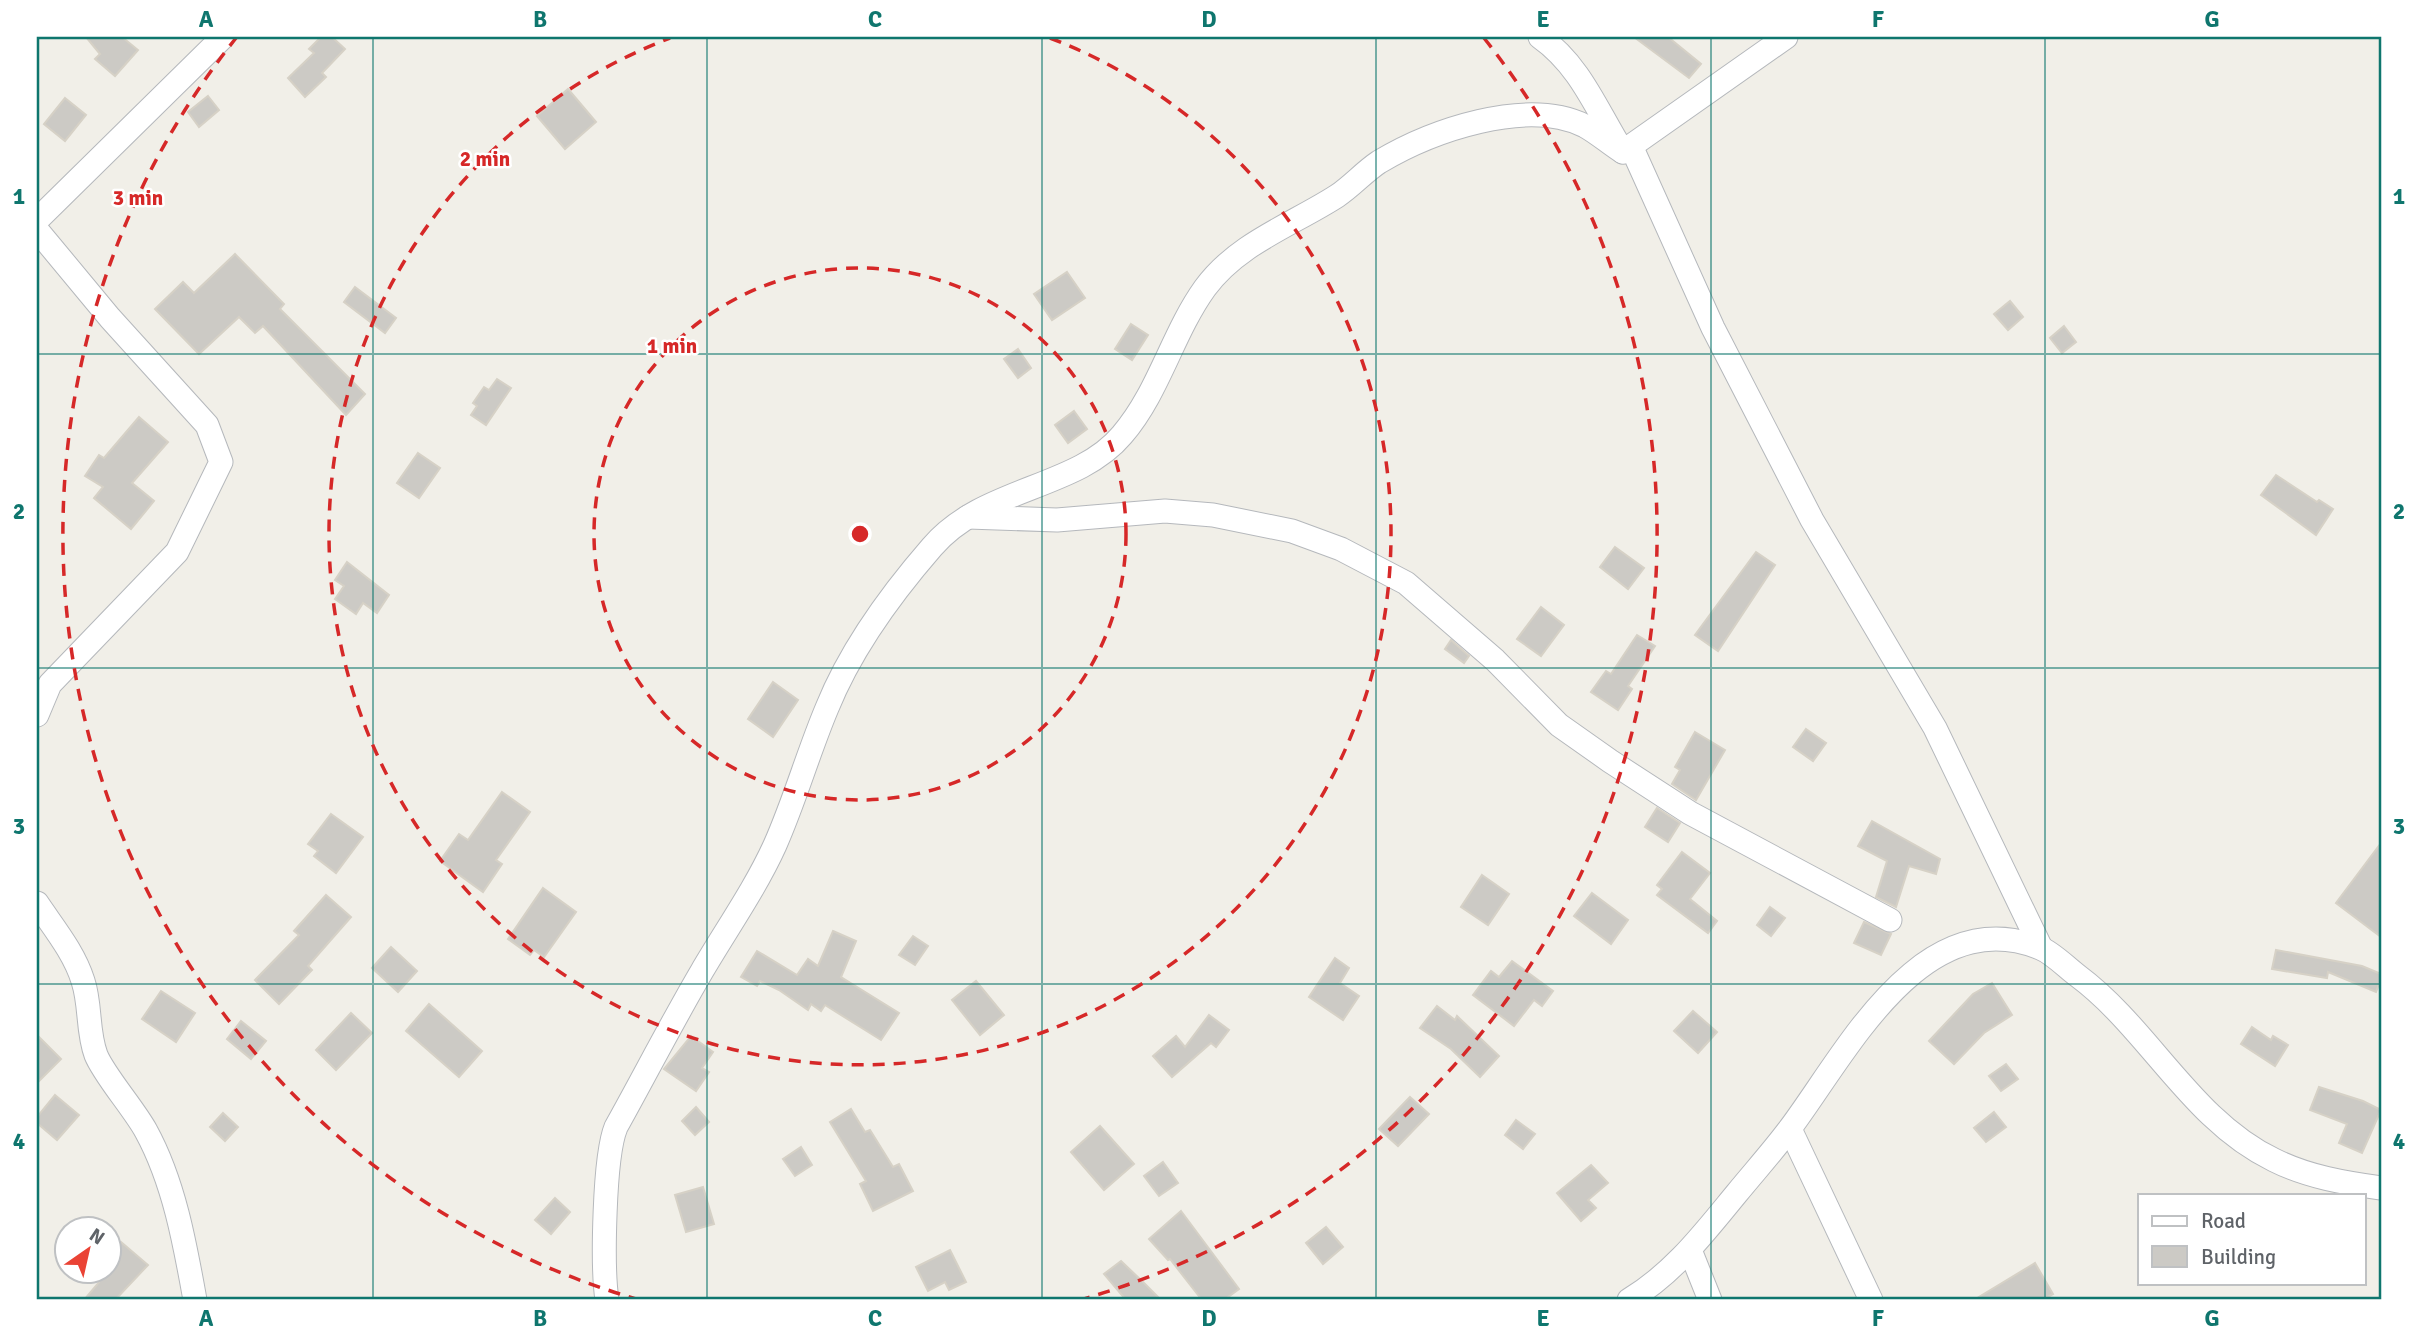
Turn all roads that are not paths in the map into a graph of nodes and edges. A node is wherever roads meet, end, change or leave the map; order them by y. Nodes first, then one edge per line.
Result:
1 (223, 37) edge
2 (1540, 37) edge
3 (1786, 37) edge
4 (1627, 149) junction
5 (37, 220) edge
6 (37, 230) edge
7 (965, 517) junction
8 (37, 715) edge
9 (37, 903) edge
10 (1890, 920) dead end
11 (2041, 948) junction
12 (1790, 1129) junction
13 (2381, 1188) edge
14 (1690, 1250) junction
15 (195, 1300) edge
16 (607, 1300) edge
17 (1629, 1300) edge
18 (1710, 1300) edge
19 (1871, 1300) edge

1 - 5 street
2 - 4 street
3 - 4 street
4 - 7 street
4 - 11 street
6 - 8 street
7 - 10 street
7 - 16 street
9 - 15 street
11 - 12 street
11 - 13 street
12 - 14 street
12 - 19 street
14 - 17 street
14 - 18 street

